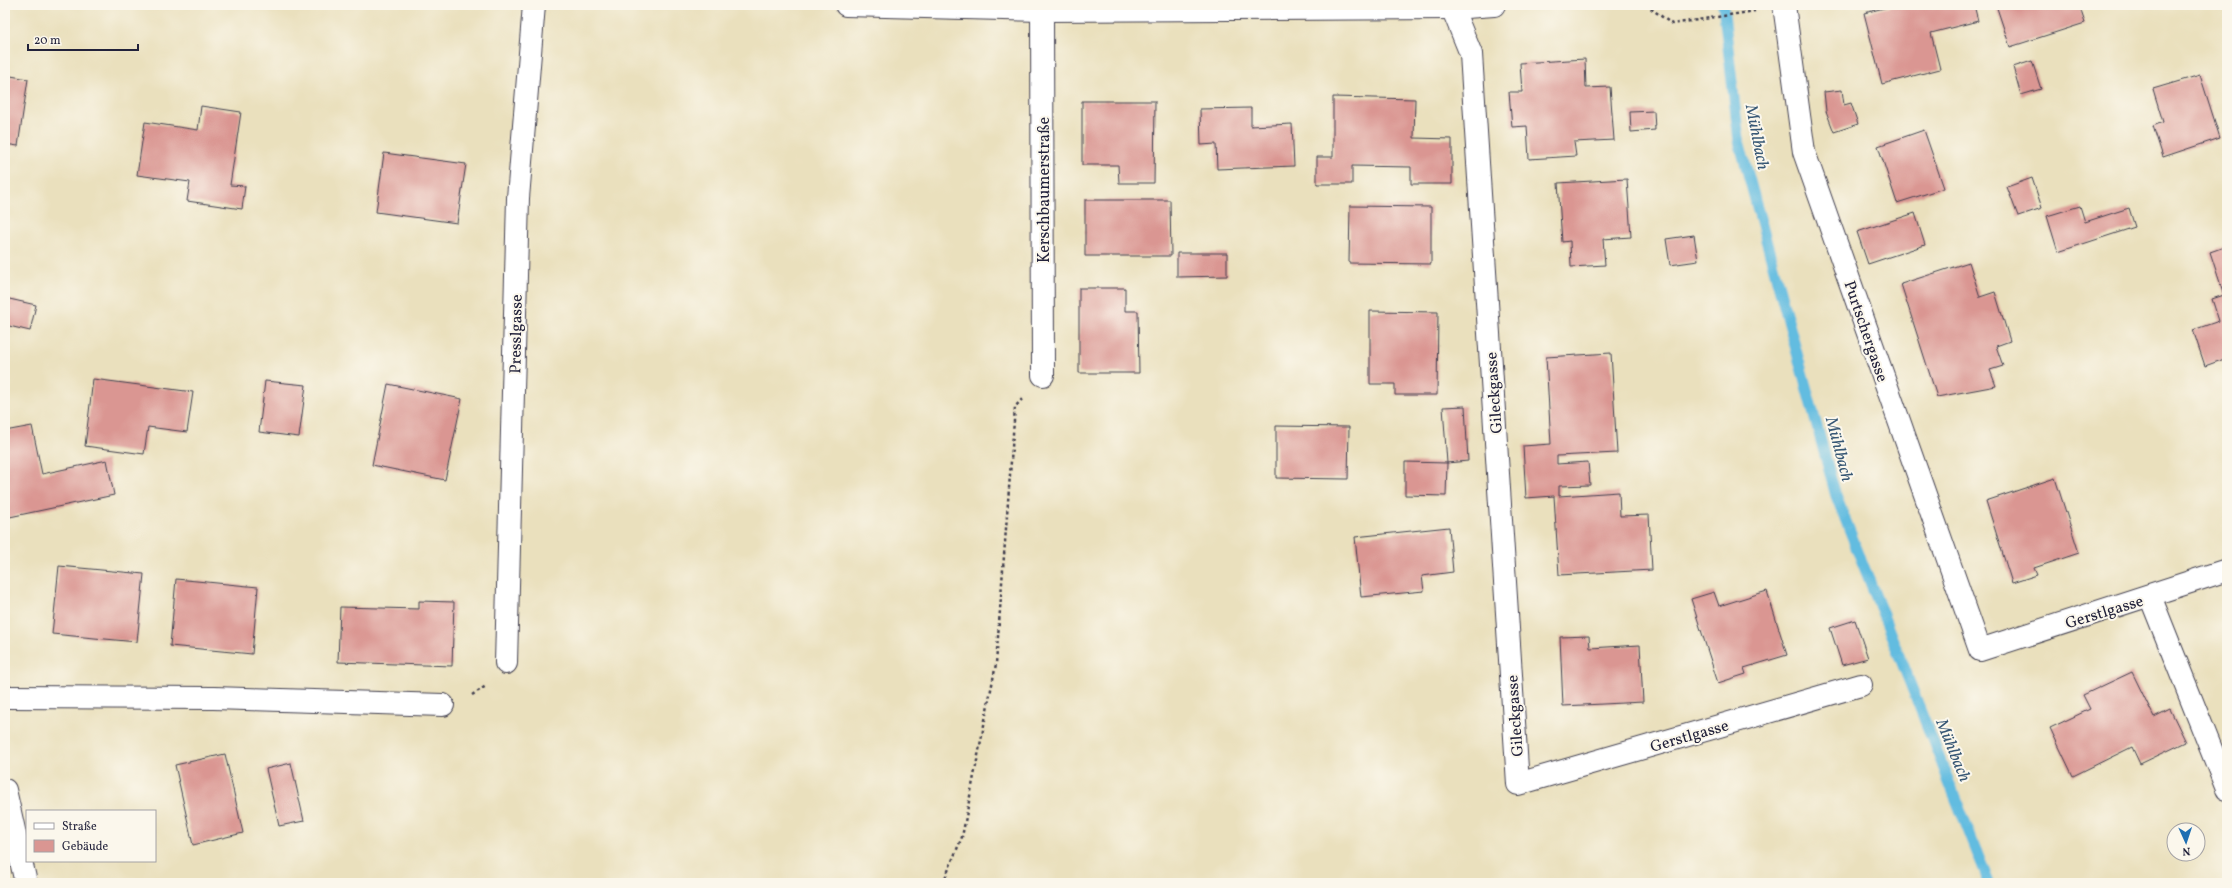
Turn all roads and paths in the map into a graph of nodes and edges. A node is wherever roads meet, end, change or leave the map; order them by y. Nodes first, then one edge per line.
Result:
1 (534, 5) edge
2 (846, 5) edge
3 (1494, 5) edge
4 (1646, 5) edge
5 (1783, 6) edge
6 (1042, 7) edge
7 (1452, 7) edge
8 (1043, 374) joint
9 (2227, 570) edge
10 (2150, 596) junction
11 (1980, 650) joint
12 (506, 663) joint
13 (1860, 685) dead end
14 (5, 698) edge
15 (443, 704) joint
16 (1518, 784) joint
17 (2227, 789) edge
18 (5, 790) edge
19 (26, 883) edge
20 (943, 883) edge

1 - 12 street, Presslgasse
2 - 6 street
3 - 7 street
4 - 5 path
5 - 11 street, Purtschergasse
6 - 7 street
6 - 8 street, Kerschbaumerstraße
7 - 16 street, Gileckgasse
8 - 20 path
9 - 10 street, Gerstlgasse
10 - 11 street, Gerstlgasse
10 - 17 street
12 - 15 path
13 - 16 street, Gerstlgasse
14 - 15 street
18 - 19 street

